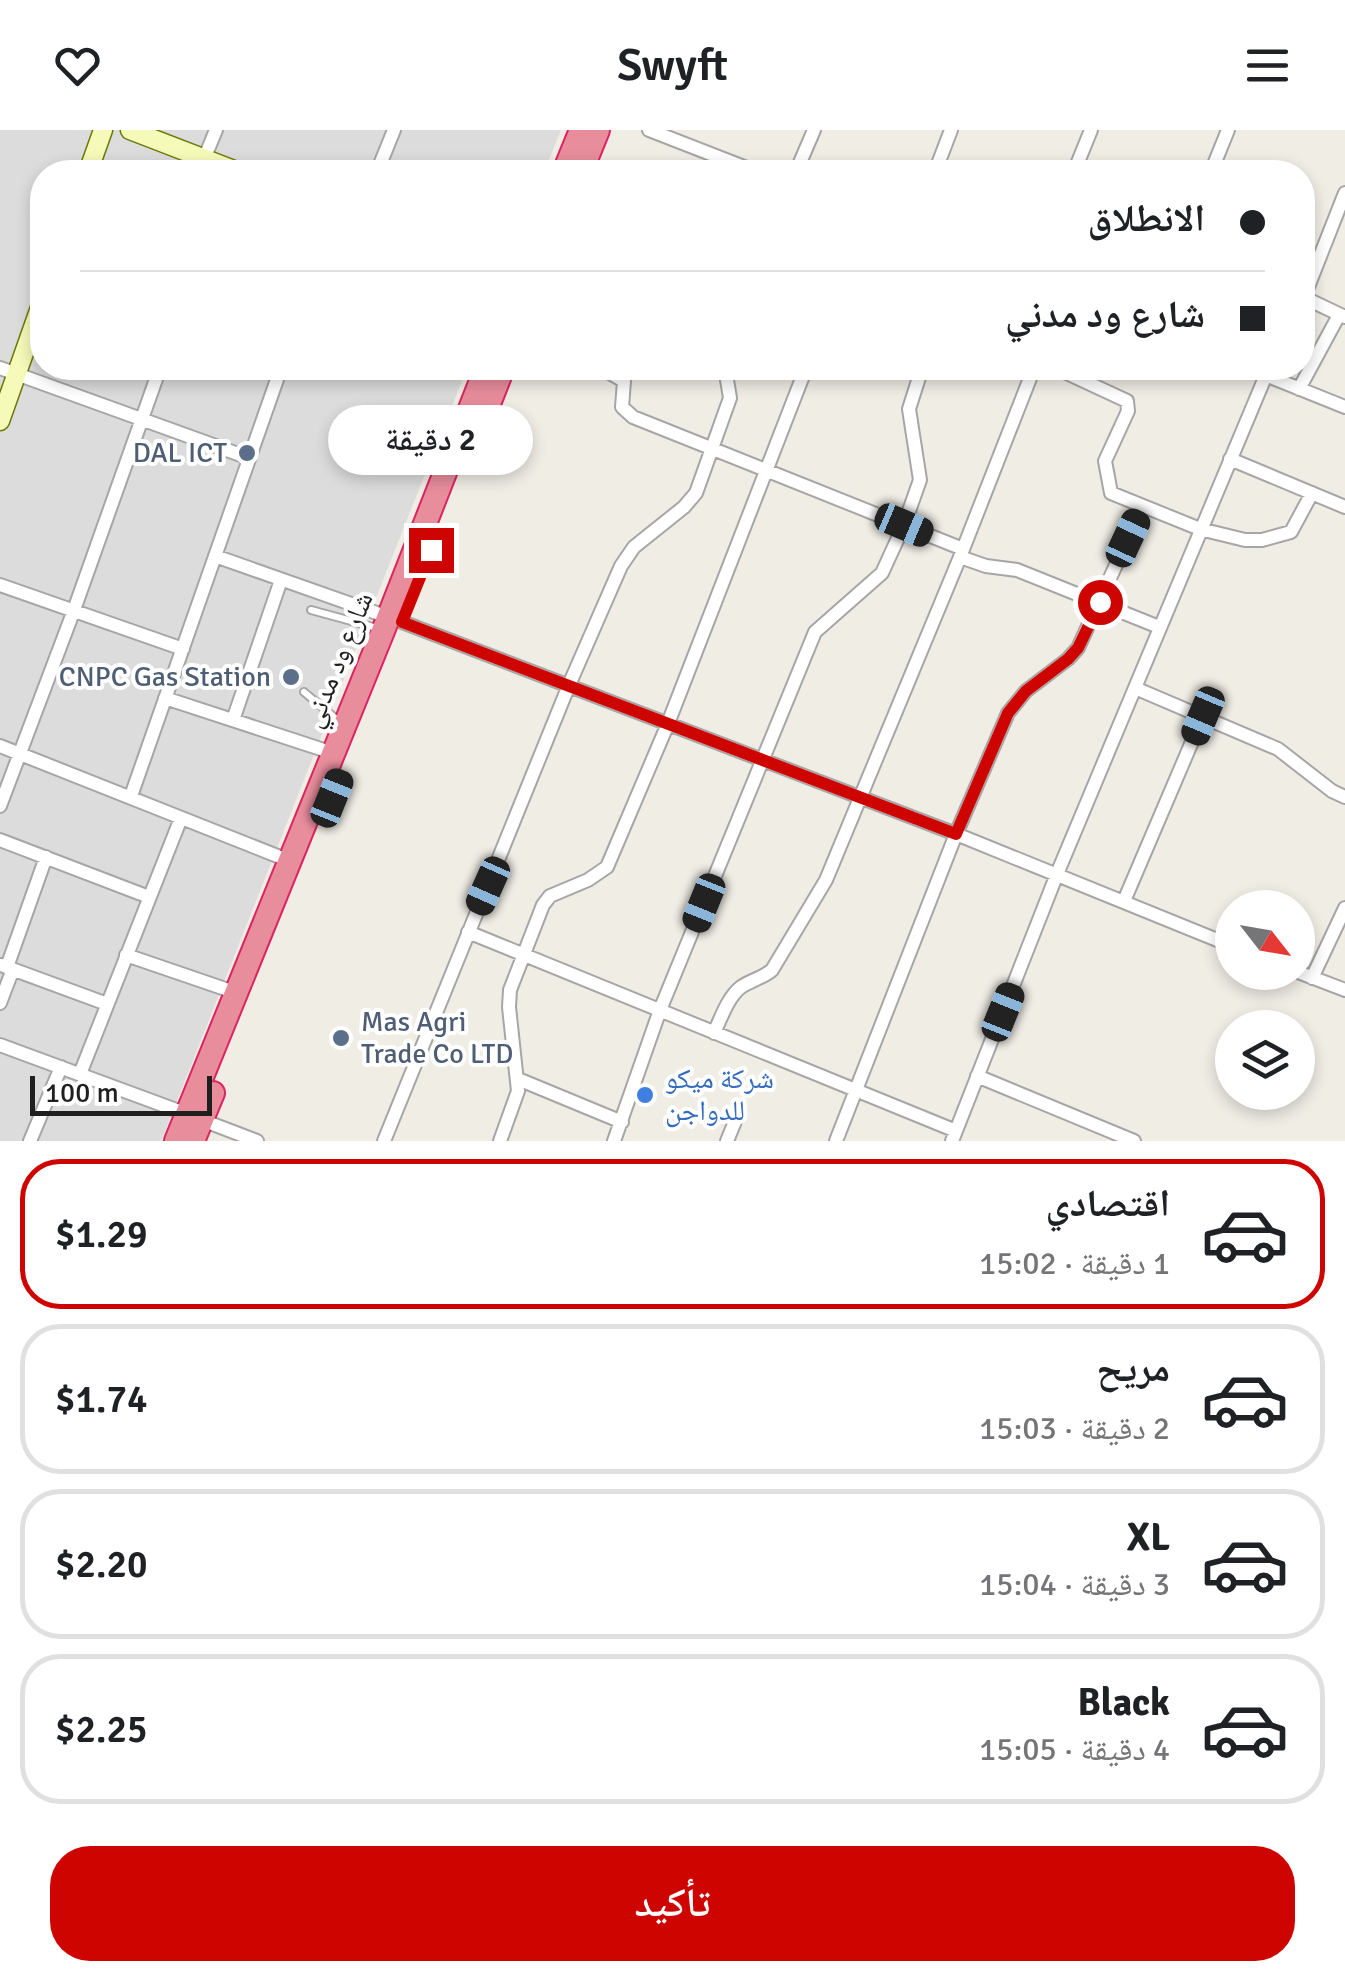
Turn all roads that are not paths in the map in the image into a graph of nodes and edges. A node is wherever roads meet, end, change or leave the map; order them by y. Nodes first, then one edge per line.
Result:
1 (103, 130) edge
2 (130, 130) edge
3 (216, 130) edge
4 (394, 130) edge
5 (581, 130) edge
6 (598, 130) edge
7 (649, 130) edge
8 (814, 130) edge
9 (952, 130) edge
10 (1091, 130) edge
11 (1228, 130) edge
12 (204, 159) joint
13 (92, 160) edge
14 (382, 160) edge
15 (569, 160) edge
16 (586, 160) edge
17 (726, 160) edge
18 (801, 160) edge
19 (940, 160) edge
20 (1079, 160) edge
21 (1216, 160) edge
22 (1345, 193) edge
23 (1315, 269) edge
24 (1315, 303) edge
25 (1342, 316) edge
26 (30, 326) edge
27 (1315, 362) edge
28 (8, 371) edge
29 (33, 380) edge
30 (155, 380) edge
31 (277, 380) edge
32 (482, 380) edge
33 (498, 380) edge
34 (622, 380) edge
35 (727, 380) edge
36 (801, 380) edge
37 (918, 380) edge
38 (1029, 380) edge
39 (1082, 380) edge
40 (1264, 380) edge
41 (1275, 380) edge
42 (1305, 380) edge
43 (1299, 390) junction
44 (1345, 407) edge
45 (141, 418) junction
46 (0, 421) edge
47 (712, 451) junction
48 (249, 458) junction
49 (1230, 458) junction
50 (766, 471) junction
51 (1312, 493) junction
52 (1143, 506) junction
53 (1345, 507) edge
54 (904, 525) junction
55 (1200, 528) junction
56 (961, 553) junction
57 (215, 556) junction
58 (281, 580) junction
59 (0, 585) edge
60 (1100, 602) junction
61 (74, 610) junction
62 (311, 610) dead end
63 (391, 624) junction
64 (1160, 627) junction
65 (183, 649) junction
66 (568, 686) junction
67 (1136, 688) junction
68 (304, 692) dead end
69 (165, 698) junction
70 (1203, 716) junction
71 (232, 720) junction
72 (345, 726) junction
73 (667, 726) junction
74 (0, 746) edge
75 (19, 753) junction
76 (333, 754) junction
77 (762, 760) junction
78 (131, 796) junction
79 (1345, 797) edge
80 (861, 798) junction
81 (0, 806) edge
82 (181, 818) junction
83 (956, 834) junction
84 (0, 840) edge
85 (46, 858) junction
86 (290, 861) junction
87 (1057, 874) junction
88 (149, 897) junction
89 (1124, 902) junction
90 (1345, 908) edge
91 (468, 932) junction
92 (1215, 939) edge
93 (523, 953) junction
94 (126, 956) junction
95 (7, 967) edge
96 (1315, 972) edge
97 (1315, 979) edge
98 (1345, 990) edge
99 (236, 993) junction
100 (0, 1003) edge
101 (107, 1004) junction
102 (660, 1010) junction
103 (714, 1033) junction
104 (0, 1045) edge
105 (61, 1067) junction
106 (80, 1074) junction
107 (977, 1076) junction
108 (518, 1079) junction
109 (856, 1091) junction
110 (736, 1119) dead end
111 (622, 1122) junction
112 (194, 1125) edge
113 (954, 1136) edge
114 (30, 1141) edge
115 (176, 1141) edge
116 (257, 1141) edge
117 (384, 1141) edge
118 (500, 1141) edge
119 (614, 1141) edge
120 (727, 1141) edge
121 (836, 1141) edge
122 (1134, 1141) edge

1 - 13 street
2 - 12 street
3 - 12 street
4 - 14 street
5 - 15 highway
6 - 16 highway
7 - 17 street
8 - 18 street
9 - 19 street
10 - 20 street
11 - 21 street
22 - 23 street
24 - 25 street
25 - 27 street
26 - 28 street
28 - 46 street
29 - 45 street
30 - 45 street
31 - 48 street
32 - 63 highway, شارع ود مدني
33 - 63 highway, شارع ود مدني
34 - 47 street
35 - 47 street
36 - 50 street
37 - 54 street
38 - 56 street
39 - 52 street
40 - 49 street
41 - 43 street
42 - 43 street
43 - 44 street
45 - 48 street
45 - 61 street
47 - 50 street
47 - 66 street
48 - 57 street
49 - 51 street
49 - 55 street
50 - 54 street
50 - 73 street
51 - 53 street
51 - 55 street
52 - 55 street
52 - 60 street
54 - 56 street
54 - 77 street
55 - 64 street
56 - 60 street
56 - 80 street
57 - 58 street
57 - 65 street
58 - 63 street
58 - 71 street
59 - 61 street
60 - 64 street
60 - 83 street
61 - 65 street
61 - 75 street
62 - 63 lane
63 - 66 street
63 - 72 highway, شارع ود مدني
63 - 112 highway, شارع ود مدني
64 - 67 street
65 - 69 street
66 - 73 street
66 - 91 street
67 - 70 street
67 - 87 street
68 - 72 lane
69 - 71 street
69 - 78 street
70 - 79 street
70 - 89 street
71 - 76 street
72 - 76 highway, شارع ود مدني
73 - 77 street
73 - 93 street
74 - 75 street
75 - 78 street
75 - 81 street
76 - 86 highway, شارع ود مدني
77 - 80 street
77 - 102 street
78 - 82 street
80 - 83 street
80 - 103 street
82 - 86 street
82 - 88 street
83 - 87 street
83 - 109 street
84 - 85 street
85 - 88 street
85 - 95 street
86 - 99 highway, شارع ود مدني
87 - 89 street
87 - 107 street
88 - 94 street
89 - 92 street
90 - 96 street
91 - 93 street
91 - 117 street
93 - 102 street
93 - 108 street
94 - 99 street
94 - 101 street
95 - 100 street
95 - 101 street
97 - 98 street
99 - 112 highway, شارع ود مدني
101 - 106 street
102 - 103 street
102 - 111 street
103 - 109 street
104 - 105 street
105 - 106 street
105 - 114 street
106 - 112 street
107 - 113 street
107 - 122 street
108 - 111 street
108 - 118 street
109 - 113 street
109 - 121 street
110 - 120 street
111 - 119 street
112 - 115 highway, شارع ود مدني
112 - 116 street

